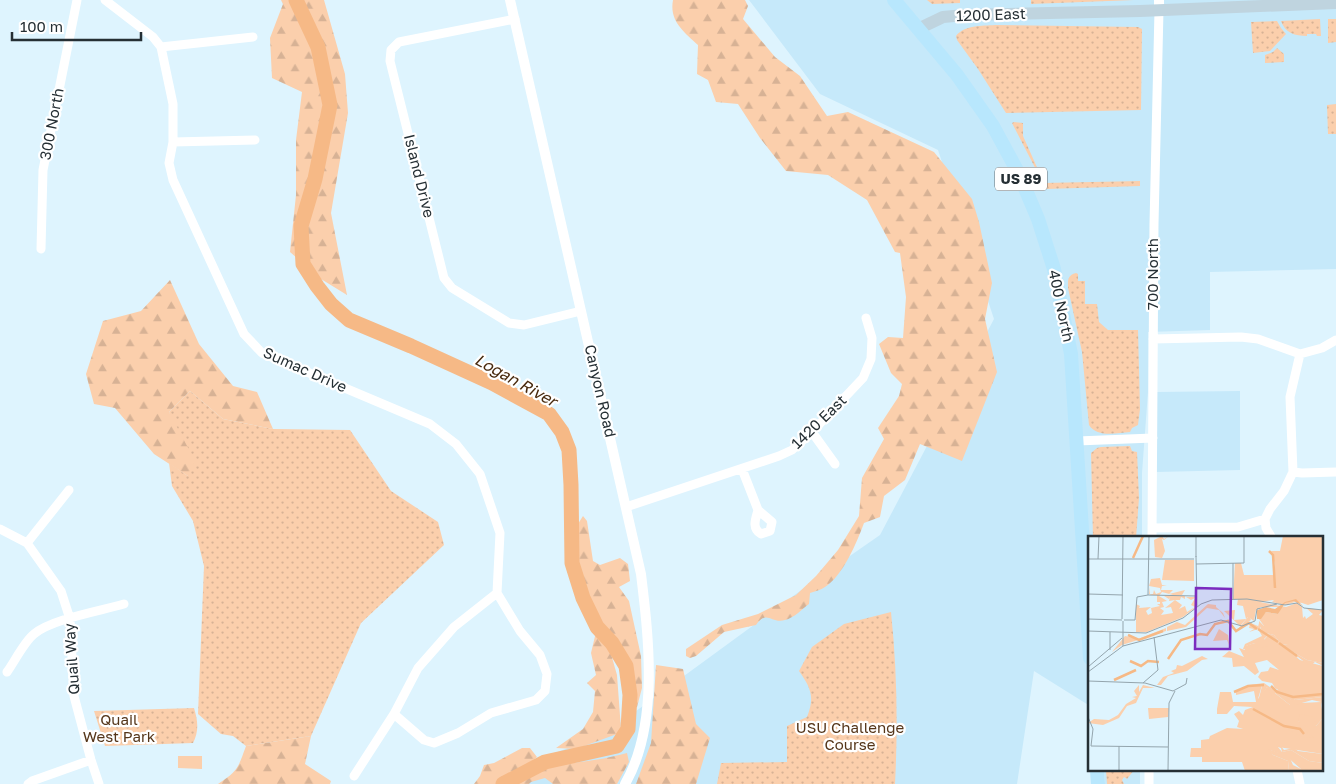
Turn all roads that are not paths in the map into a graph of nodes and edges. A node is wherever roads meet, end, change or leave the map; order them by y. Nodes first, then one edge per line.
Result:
1 (77, 0) edge
2 (105, 0) edge
3 (510, 0) edge
4 (894, 0) edge
5 (1336, 3) edge
6 (1159, 5) edge
7 (515, 19) junction
8 (918, 30) junction
9 (253, 37) dead end
10 (161, 47) junction
11 (255, 140) dead end
12 (173, 142) junction
13 (41, 249) dead end
14 (581, 311) junction
15 (866, 318) dead end
16 (1153, 339) junction
17 (1336, 340) edge
18 (1300, 354) junction
19 (812, 432) junction
20 (1153, 438) junction
21 (1077, 441) junction
22 (835, 464) dead end
23 (742, 468) junction
24 (1293, 472) junction
25 (1336, 472) edge
26 (69, 490) dead end
27 (626, 506) junction
28 (758, 510) dead end
29 (1265, 519) junction
30 (1152, 528) junction
31 (0, 529) edge
32 (1152, 536) edge
33 (1271, 536) edge
34 (27, 543) junction
35 (497, 593) junction
36 (124, 604) dead end
37 (70, 619) junction
38 (1088, 625) edge
39 (7, 672) dead end
40 (394, 714) junction
41 (91, 760) junction
42 (354, 776) dead end
43 (28, 784) edge
44 (99, 784) edge
45 (625, 784) edge

1 - 13 street, 300 North
2 - 10 street
3 - 7 street, Canyon Road
4 - 8 main road, 400 North / US 89
5 - 6 main road, 1200 East
6 - 8 main road, 1200 East
6 - 16 street, 700 North
7 - 14 street, Canyon Road
7 - 14 street, Island Drive
8 - 21 main road, 400 North / US 89
9 - 10 street
10 - 12 street, Sumac Drive
11 - 12 street
12 - 35 street, Sumac Drive
14 - 27 street, Canyon Road
15 - 19 street, 1420 East
16 - 18 street
16 - 20 street, 700 North
17 - 18 street
18 - 24 street
19 - 22 street
19 - 23 street, 1420 East
20 - 21 street
20 - 30 street, 700 North
21 - 38 main road, 400 North / US 89
23 - 27 street, 1420 East
23 - 28 street
24 - 25 street
24 - 29 street
26 - 34 street
27 - 45 street, Canyon Road
29 - 30 street
29 - 33 street
30 - 32 street, 700 North
31 - 34 street, Quail Way
34 - 37 street, Quail Way
35 - 40 street
35 - 40 street
36 - 37 street
37 - 39 street
37 - 41 street, Quail Way
40 - 42 street
41 - 43 street
41 - 44 street, Quail Way

